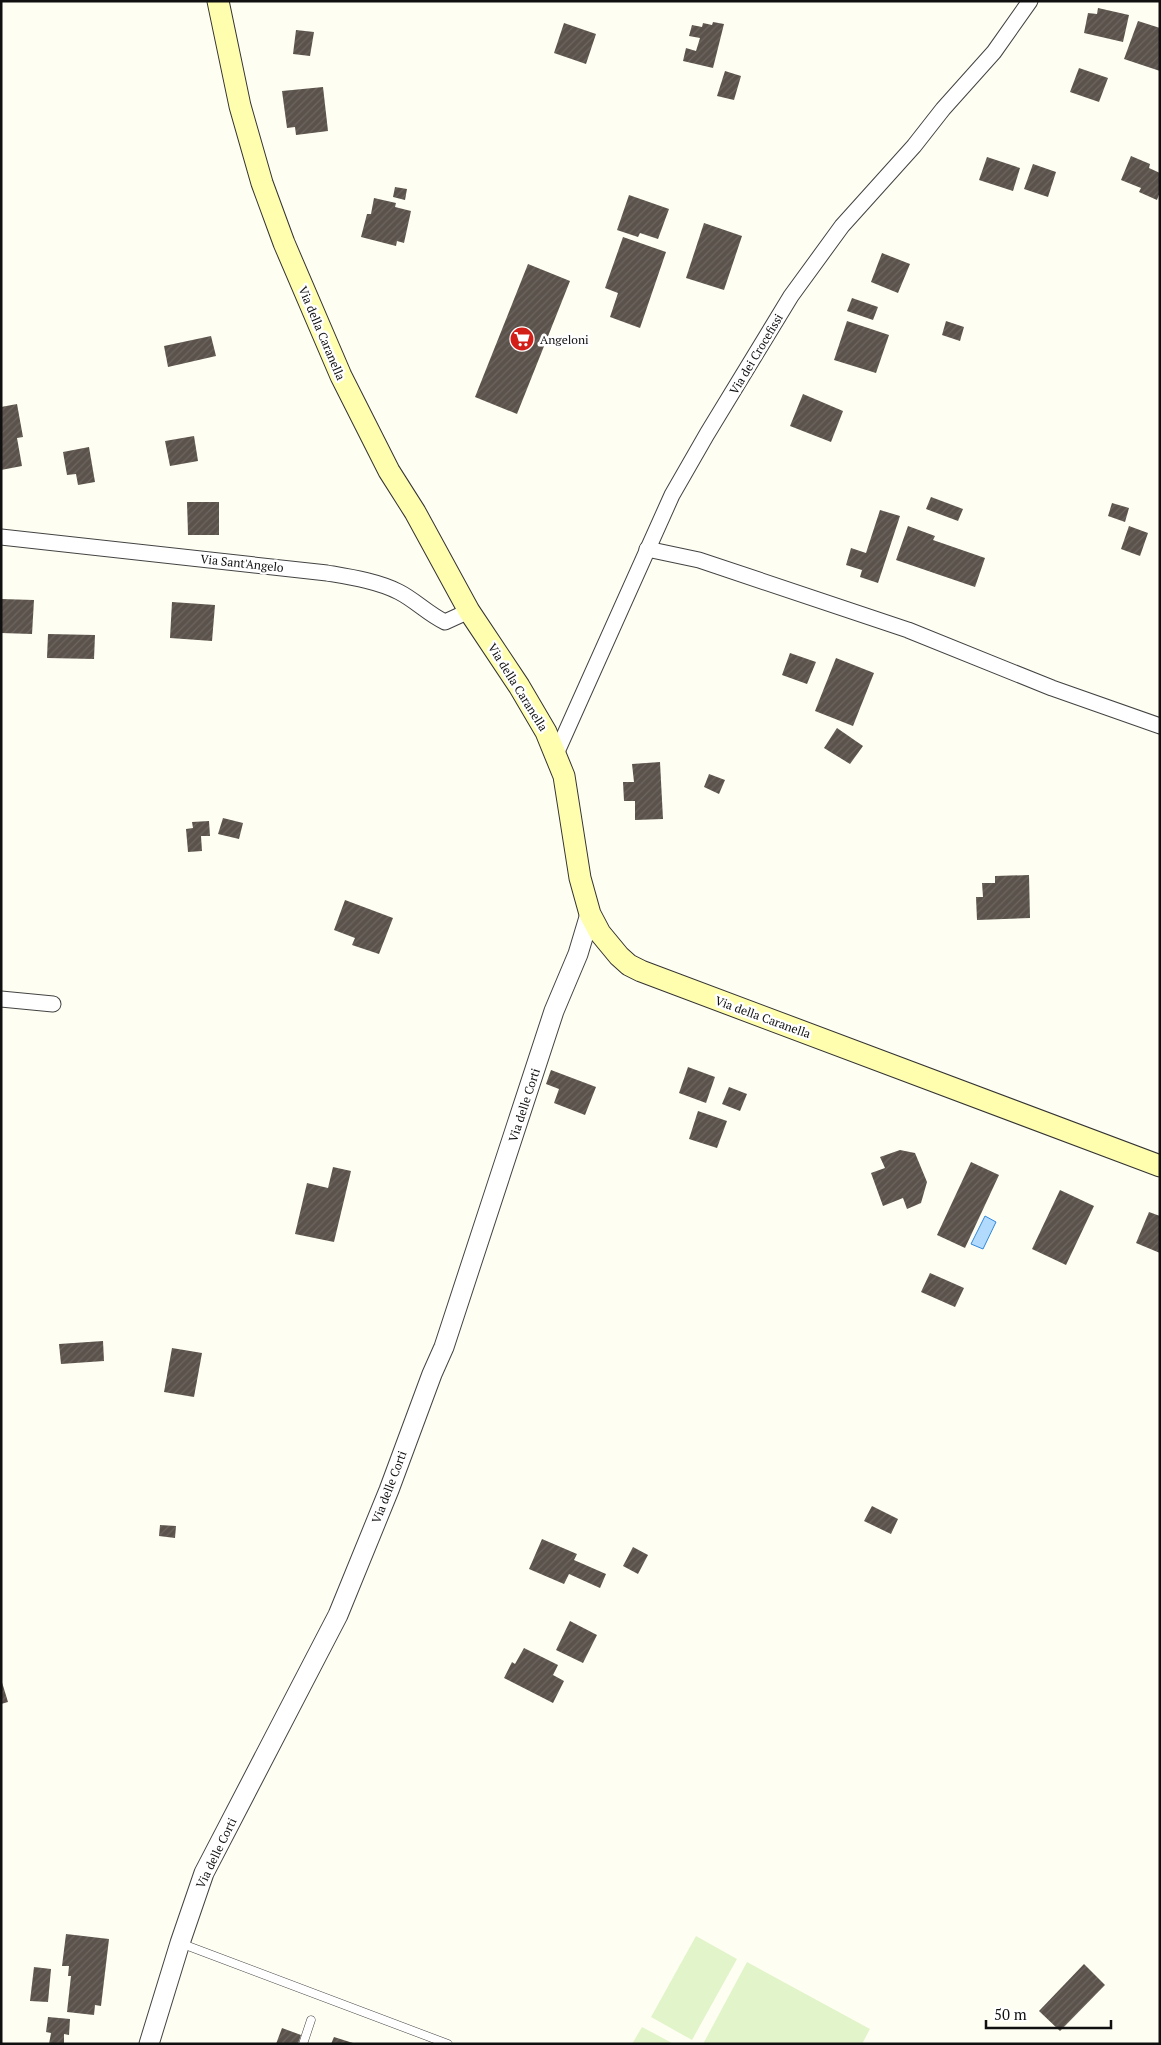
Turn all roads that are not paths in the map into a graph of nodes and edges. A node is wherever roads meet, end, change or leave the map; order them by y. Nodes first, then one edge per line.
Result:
1 (218, 1) edge
2 (1030, 1) edge
3 (1, 537) edge
4 (647, 549) junction
5 (469, 611) junction
6 (1160, 726) edge
7 (556, 754) junction
8 (590, 914) junction
9 (1, 1000) edge
10 (52, 1004) dead end
11 (1160, 1166) edge
12 (180, 1943) junction
13 (311, 2020) dead end
14 (149, 2044) edge
15 (303, 2044) edge
16 (448, 2044) edge

1 - 5 main road, Via della Caranella
2 - 4 street, Via dei Crocefissi
3 - 5 street, Via Sant'Angelo
4 - 6 street
4 - 7 street, Via dei Crocefissi
5 - 7 main road, Via della Caranella
7 - 8 main road, Via della Caranella
8 - 11 main road, Via della Caranella
8 - 12 street, Via delle Corti
9 - 10 street
12 - 14 street, Via delle Corti
12 - 16 lane
13 - 15 lane

